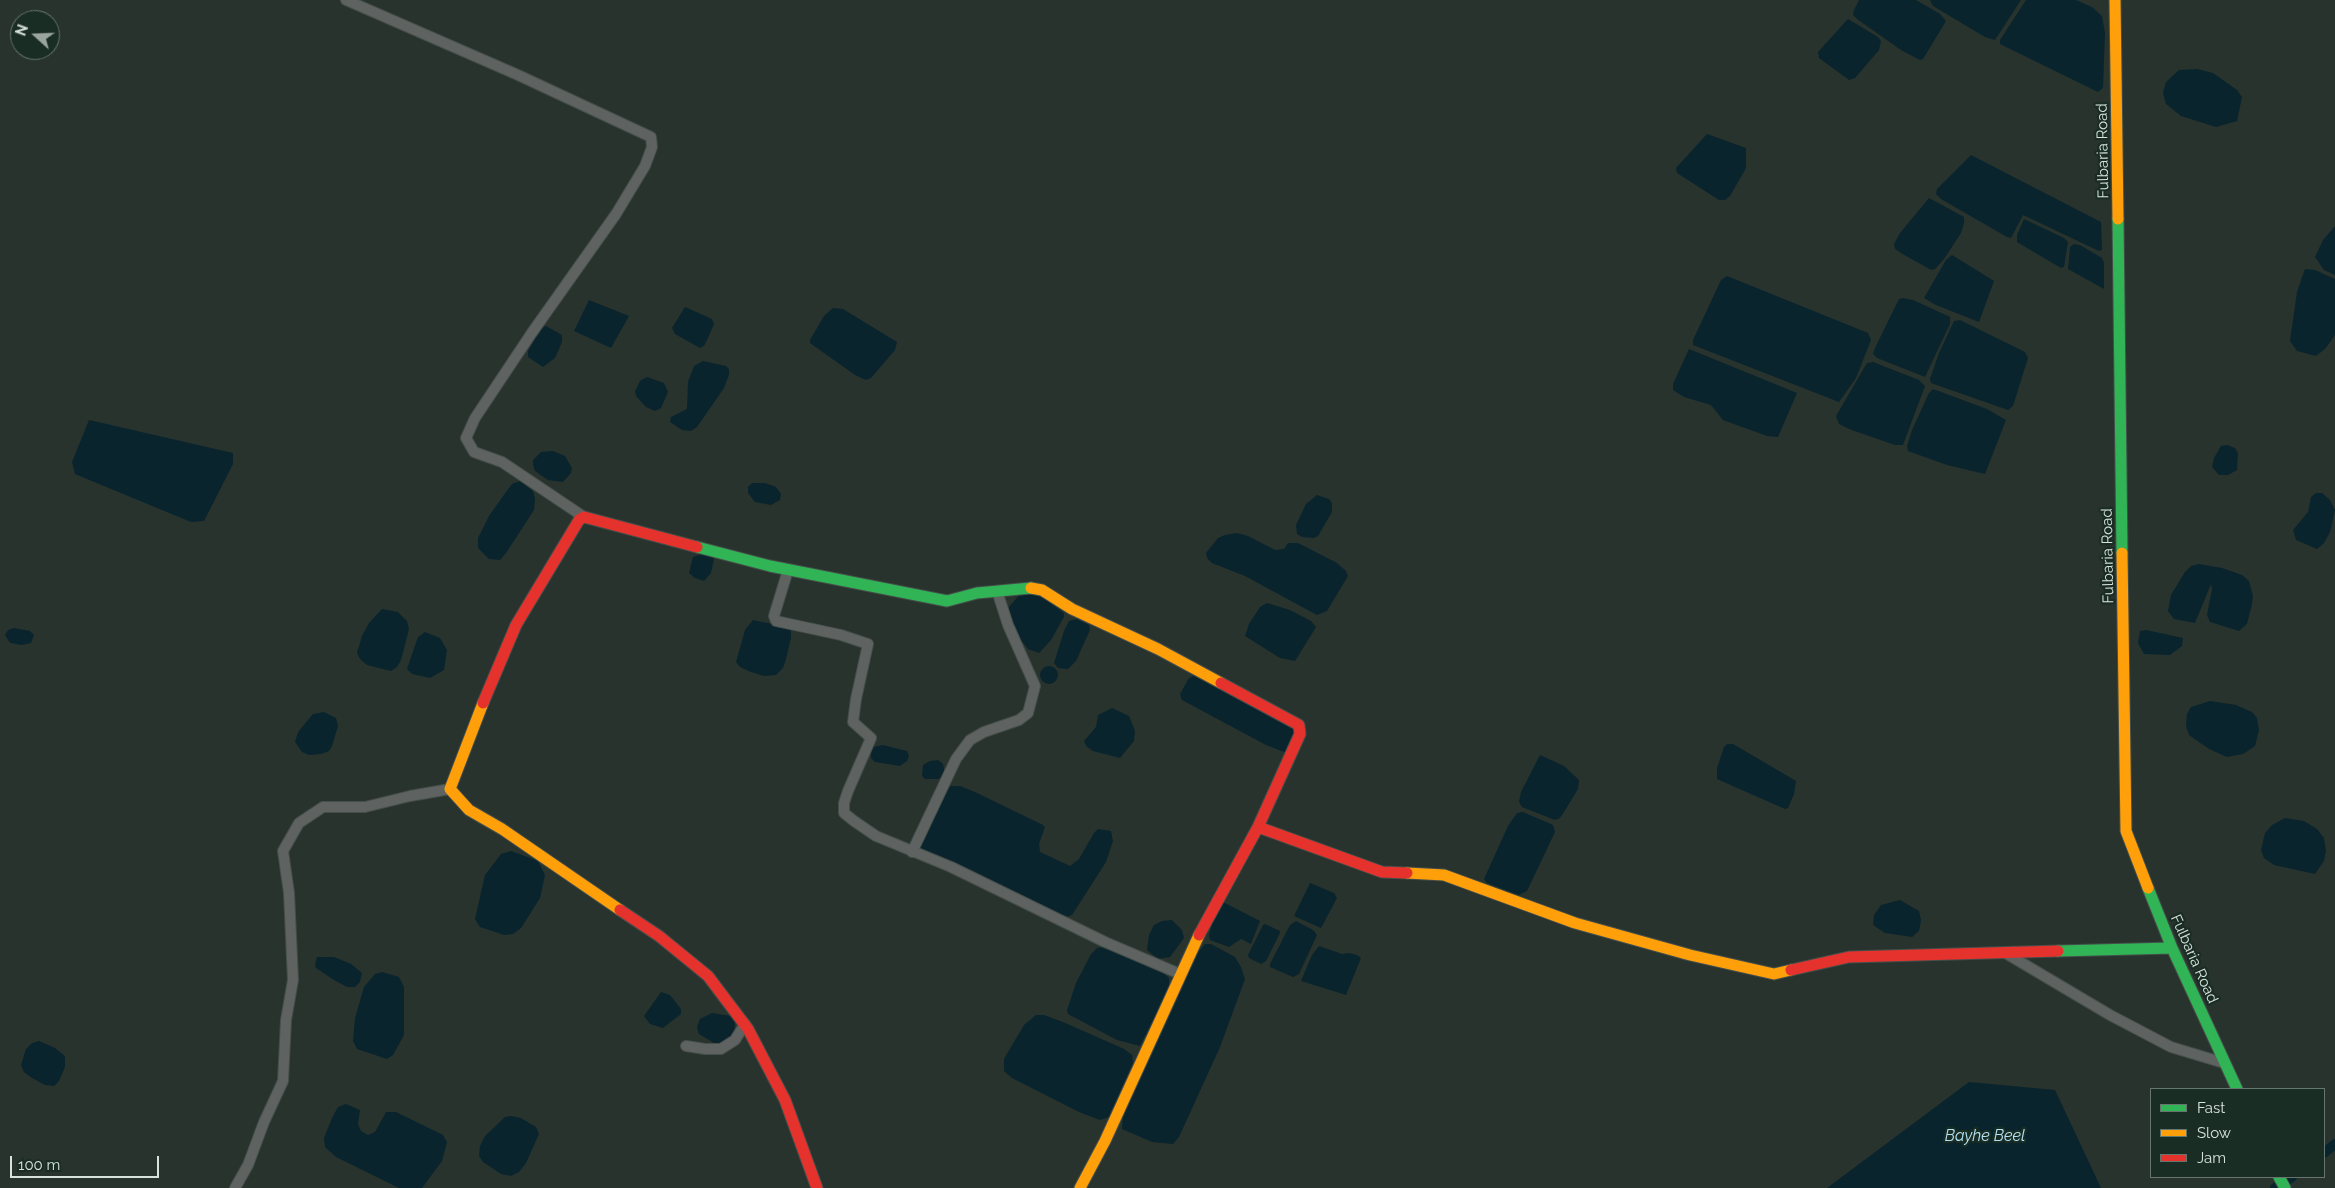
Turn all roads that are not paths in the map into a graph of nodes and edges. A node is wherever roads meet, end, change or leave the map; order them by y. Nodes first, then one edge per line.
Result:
1 (346, 0) edge
2 (2115, 0) edge
3 (584, 517) junction
4 (788, 570) junction
5 (997, 591) junction
6 (450, 789) junction
7 (1258, 827) junction
8 (912, 852) junction
9 (2172, 948) junction
10 (2008, 954) junction
11 (1180, 974) junction
12 (745, 1024) junction
13 (686, 1046) dead end
14 (2224, 1063) junction
15 (2236, 1088) edge
16 (235, 1188) edge
17 (817, 1188) edge
18 (1080, 1188) edge

1 - 3 street
2 - 9 street, Fulbaria Road
3 - 4 street
3 - 6 street
4 - 5 street
4 - 8 street
5 - 7 street
5 - 8 street
6 - 12 street
6 - 16 street
7 - 10 street
7 - 11 street
8 - 11 street
9 - 10 street
9 - 14 street, Fulbaria Road
10 - 14 street
11 - 18 street
12 - 13 street
12 - 17 street
14 - 15 street, Fulbaria Road

